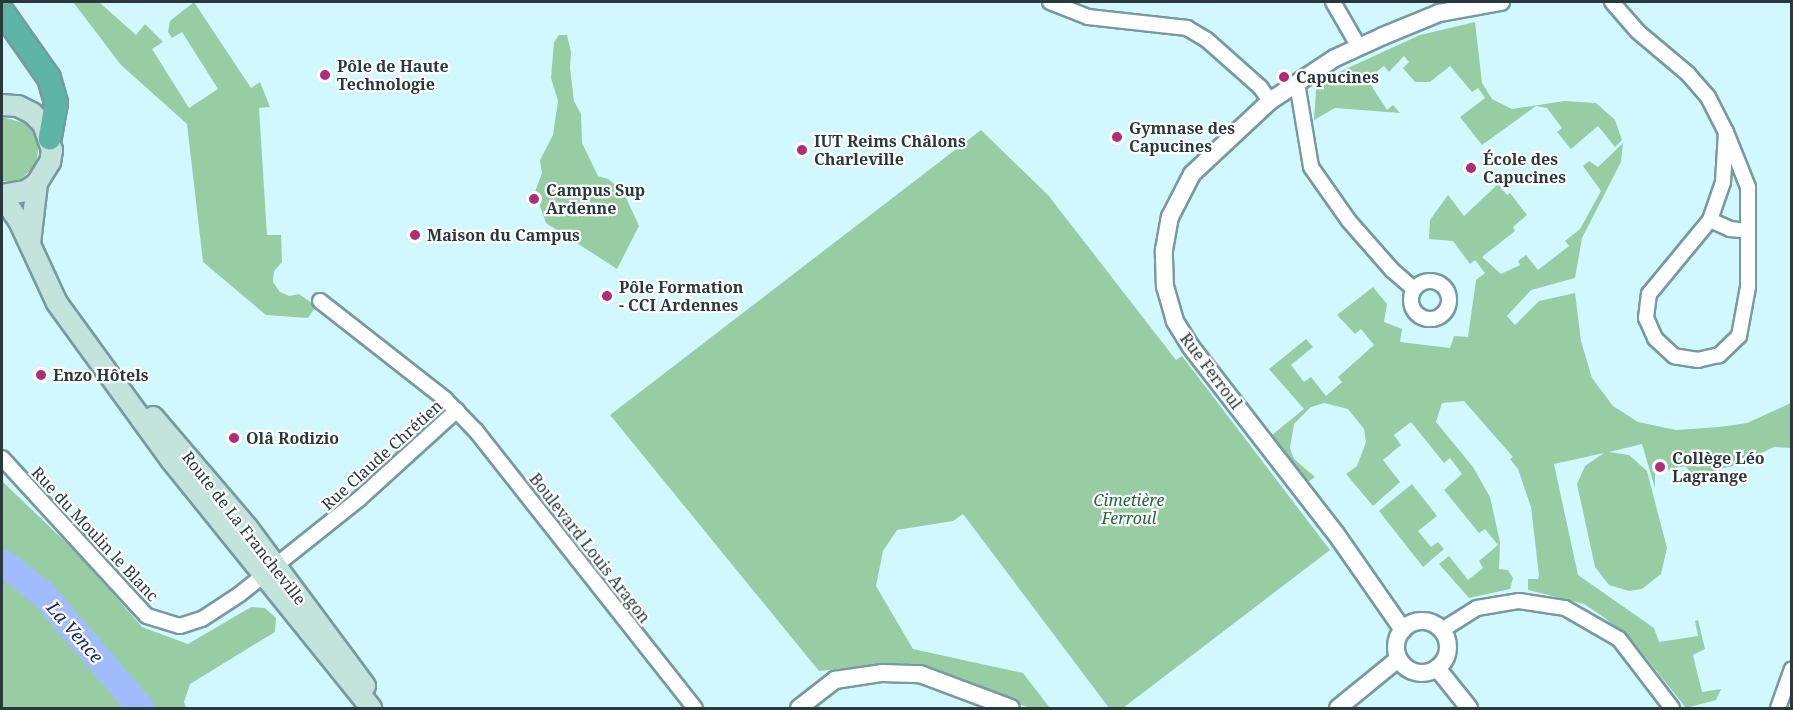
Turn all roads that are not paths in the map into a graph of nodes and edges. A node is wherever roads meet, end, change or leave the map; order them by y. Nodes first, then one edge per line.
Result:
1 (1050, 2) edge
2 (1333, 2) edge
3 (1501, 2) edge
4 (1612, 2) edge
5 (2, 11) edge
6 (1359, 47) junction
7 (1297, 83) junction
8 (1270, 101) junction
9 (2, 105) edge
10 (1726, 132) junction
11 (50, 138) junction
12 (37, 183) junction
13 (2, 196) edge
14 (1710, 220) junction
15 (1748, 231) junction
16 (30, 243) junction
17 (1414, 289) dead end
18 (320, 301) dead end
19 (457, 410) junction
20 (2, 458) edge
21 (269, 571) junction
22 (1403, 630) junction
23 (1442, 630) junction
24 (1398, 659) junction
25 (1437, 668) junction
26 (1791, 669) edge
27 (370, 708) edge
28 (381, 708) edge
29 (694, 708) edge
30 (799, 708) edge
31 (1011, 708) edge
32 (1338, 708) edge
33 (1468, 708) edge
34 (1672, 708) edge
35 (1778, 708) edge

1 - 8 street
2 - 6 street
3 - 6 street, Rue Ferroul
4 - 10 street
5 - 11 highway
6 - 7 street, Rue Ferroul
7 - 8 street, Rue Ferroul
7 - 17 street
8 - 22 street, Rue Ferroul
9 - 11 main road
10 - 14 street
10 - 15 street
11 - 12 main road, Route de La Francheville
12 - 13 main road
12 - 16 main road, Route de La Francheville
13 - 16 main road, Route de La Francheville
14 - 15 street
14 - 15 street
16 - 21 main road, Route de La Francheville
18 - 19 street, Rue Claude Chrétien
19 - 21 street, Rue Claude Chrétien
19 - 29 street, Boulevard Louis Aragon
20 - 21 street, Rue du Moulin le Blanc
21 - 27 main road, Route de La Francheville
21 - 28 main road, Route de La Francheville
22 - 23 street
22 - 24 street
23 - 25 street
23 - 34 street
24 - 25 street
24 - 32 street
25 - 33 street
26 - 35 street
30 - 31 street

